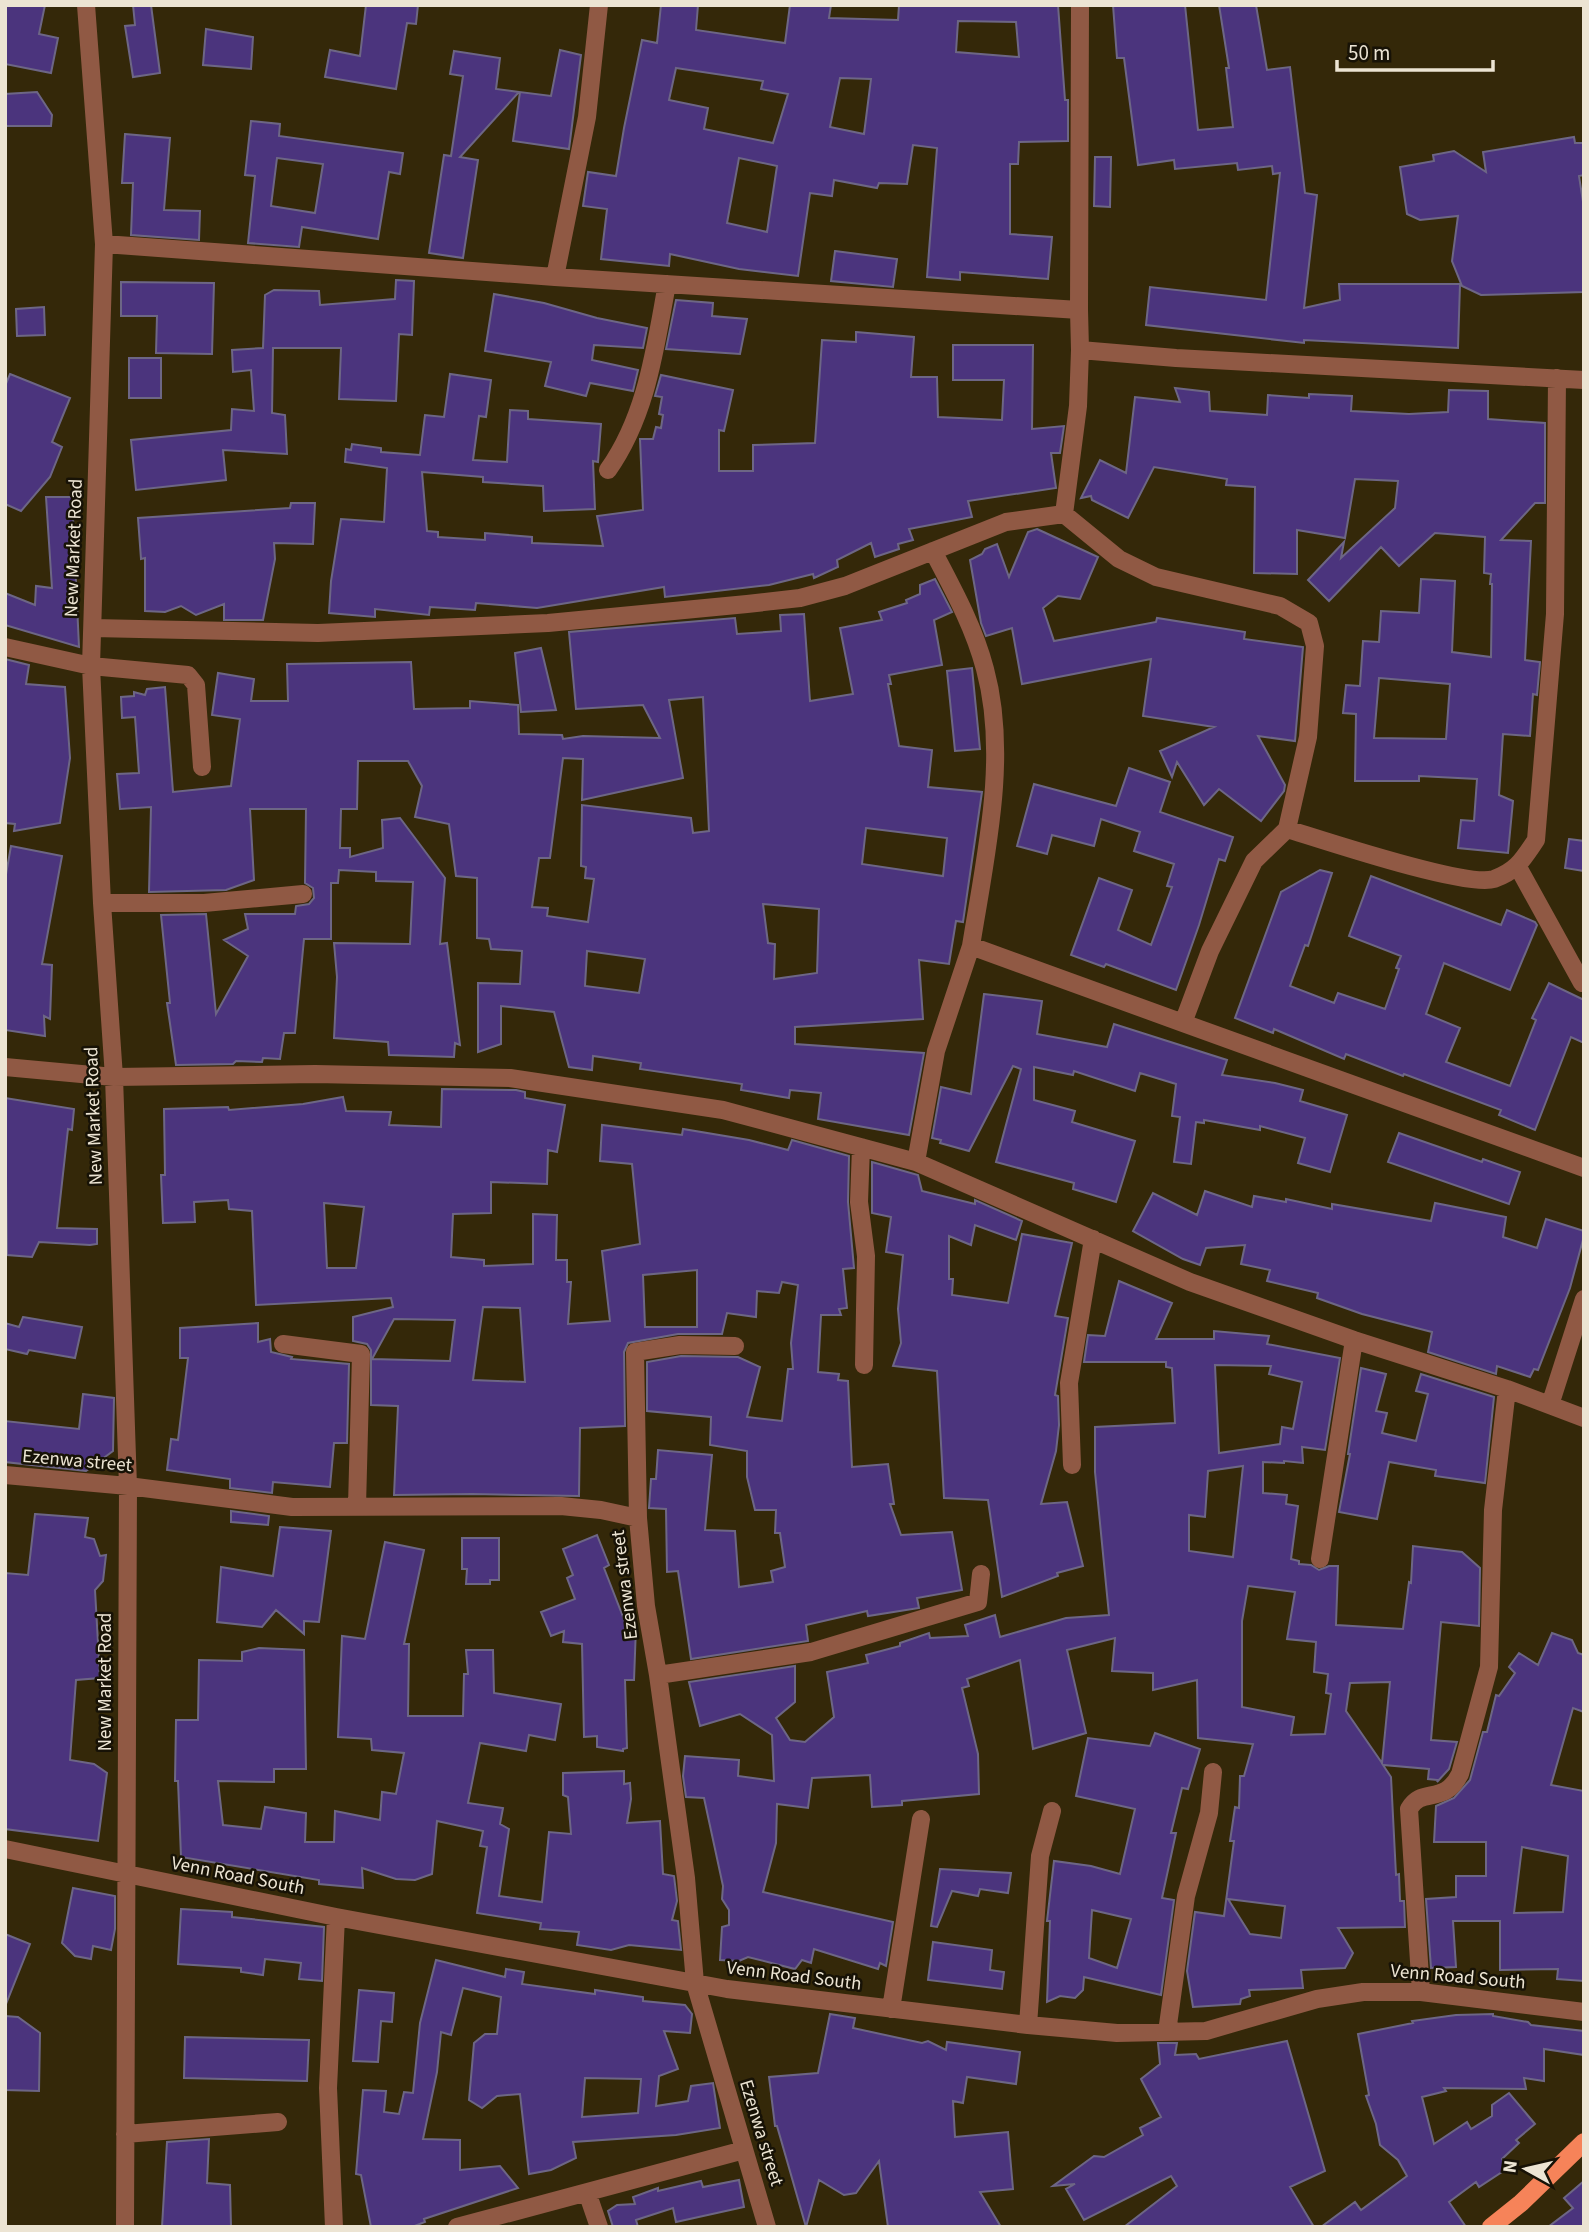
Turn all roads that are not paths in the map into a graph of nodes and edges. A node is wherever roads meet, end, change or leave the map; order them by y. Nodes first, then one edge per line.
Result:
1 (86, 5) edge
2 (599, 5) edge
3 (1080, 5) edge
4 (104, 244) junction
5 (555, 277) junction
6 (667, 284) junction
7 (1079, 310) junction
8 (1080, 350) junction
9 (1557, 379) junction
10 (1584, 380) edge
11 (608, 470) dead end
12 (1064, 514) junction
13 (933, 551) junction
14 (93, 628) junction
15 (5, 647) edge
16 (91, 666) junction
17 (202, 767) dead end
18 (1286, 829) junction
19 (1518, 867) junction
20 (303, 894) dead end
21 (102, 903) junction
22 (971, 946) junction
23 (1581, 983) dead end
24 (1183, 1023) junction
25 (5, 1067) edge
26 (114, 1077) junction
27 (861, 1147) junction
28 (916, 1162) junction
29 (1584, 1167) edge
30 (1093, 1239) junction
31 (1584, 1299) edge
32 (1354, 1340) junction
33 (283, 1344) dead end
34 (734, 1346) dead end
35 (864, 1365) dead end
36 (1507, 1389) junction
37 (1550, 1405) junction
38 (1584, 1418) edge
39 (1072, 1465) dead end
40 (5, 1475) edge
41 (128, 1486) junction
42 (357, 1506) junction
43 (638, 1518) junction
44 (1320, 1559) dead end
45 (981, 1574) dead end
46 (658, 1675) junction
47 (1213, 1772) dead end
48 (1052, 1811) dead end
49 (922, 1819) dead end
50 (5, 1849) edge
51 (125, 1874) junction
52 (336, 1917) junction
53 (695, 1983) junction
54 (1421, 1992) junction
55 (891, 2009) junction
56 (1584, 2012) edge
57 (1028, 2025) junction
58 (1167, 2032) junction
59 (278, 2122) dead end
60 (125, 2134) junction
61 (1584, 2142) edge
62 (744, 2150) junction
63 (587, 2192) junction
64 (125, 2227) edge
65 (334, 2227) edge
66 (457, 2227) edge
67 (599, 2227) edge
68 (767, 2227) edge
69 (1492, 2227) edge

1 - 4 street, New Market Road
2 - 5 street
3 - 7 street
4 - 5 street
4 - 14 street, New Market Road
5 - 6 street
6 - 7 street
6 - 11 street
7 - 8 street
8 - 9 street
8 - 12 street
9 - 10 street
9 - 19 street
12 - 13 street
12 - 18 street
13 - 14 street
13 - 22 street
14 - 16 street, New Market Road
15 - 16 street
16 - 17 street
16 - 21 street, New Market Road
18 - 19 street
18 - 24 street
19 - 23 street
20 - 21 street
21 - 26 street, New Market Road
22 - 24 street
22 - 28 street
24 - 29 street
25 - 26 street
26 - 27 street
26 - 41 street, New Market Road
27 - 28 street
27 - 35 street
28 - 30 street
30 - 32 street
30 - 39 street
31 - 37 street
32 - 36 street
32 - 44 street
33 - 42 street
34 - 43 street
36 - 37 street
36 - 54 street
37 - 38 street
40 - 41 street, Ezenwa street
41 - 42 street, Ezenwa street
41 - 51 street, New Market Road
42 - 43 street, Ezenwa street
43 - 46 street, Ezenwa street
45 - 46 street
46 - 53 street, Ezenwa street
47 - 58 street
48 - 57 street
49 - 55 street
50 - 51 street, Venn Road South
51 - 52 street, Venn Road South
51 - 60 street, New Market Road
52 - 53 street, Venn Road South
52 - 65 street
53 - 55 street, Venn Road South
53 - 62 street, Ezenwa street
54 - 56 street, Venn Road South
54 - 58 street, Venn Road South
55 - 57 street, Venn Road South
57 - 58 street, Venn Road South
59 - 60 street
60 - 64 street, New Market Road
61 - 69 main road
62 - 63 street
62 - 68 street, Ezenwa street
63 - 66 street
63 - 67 street

